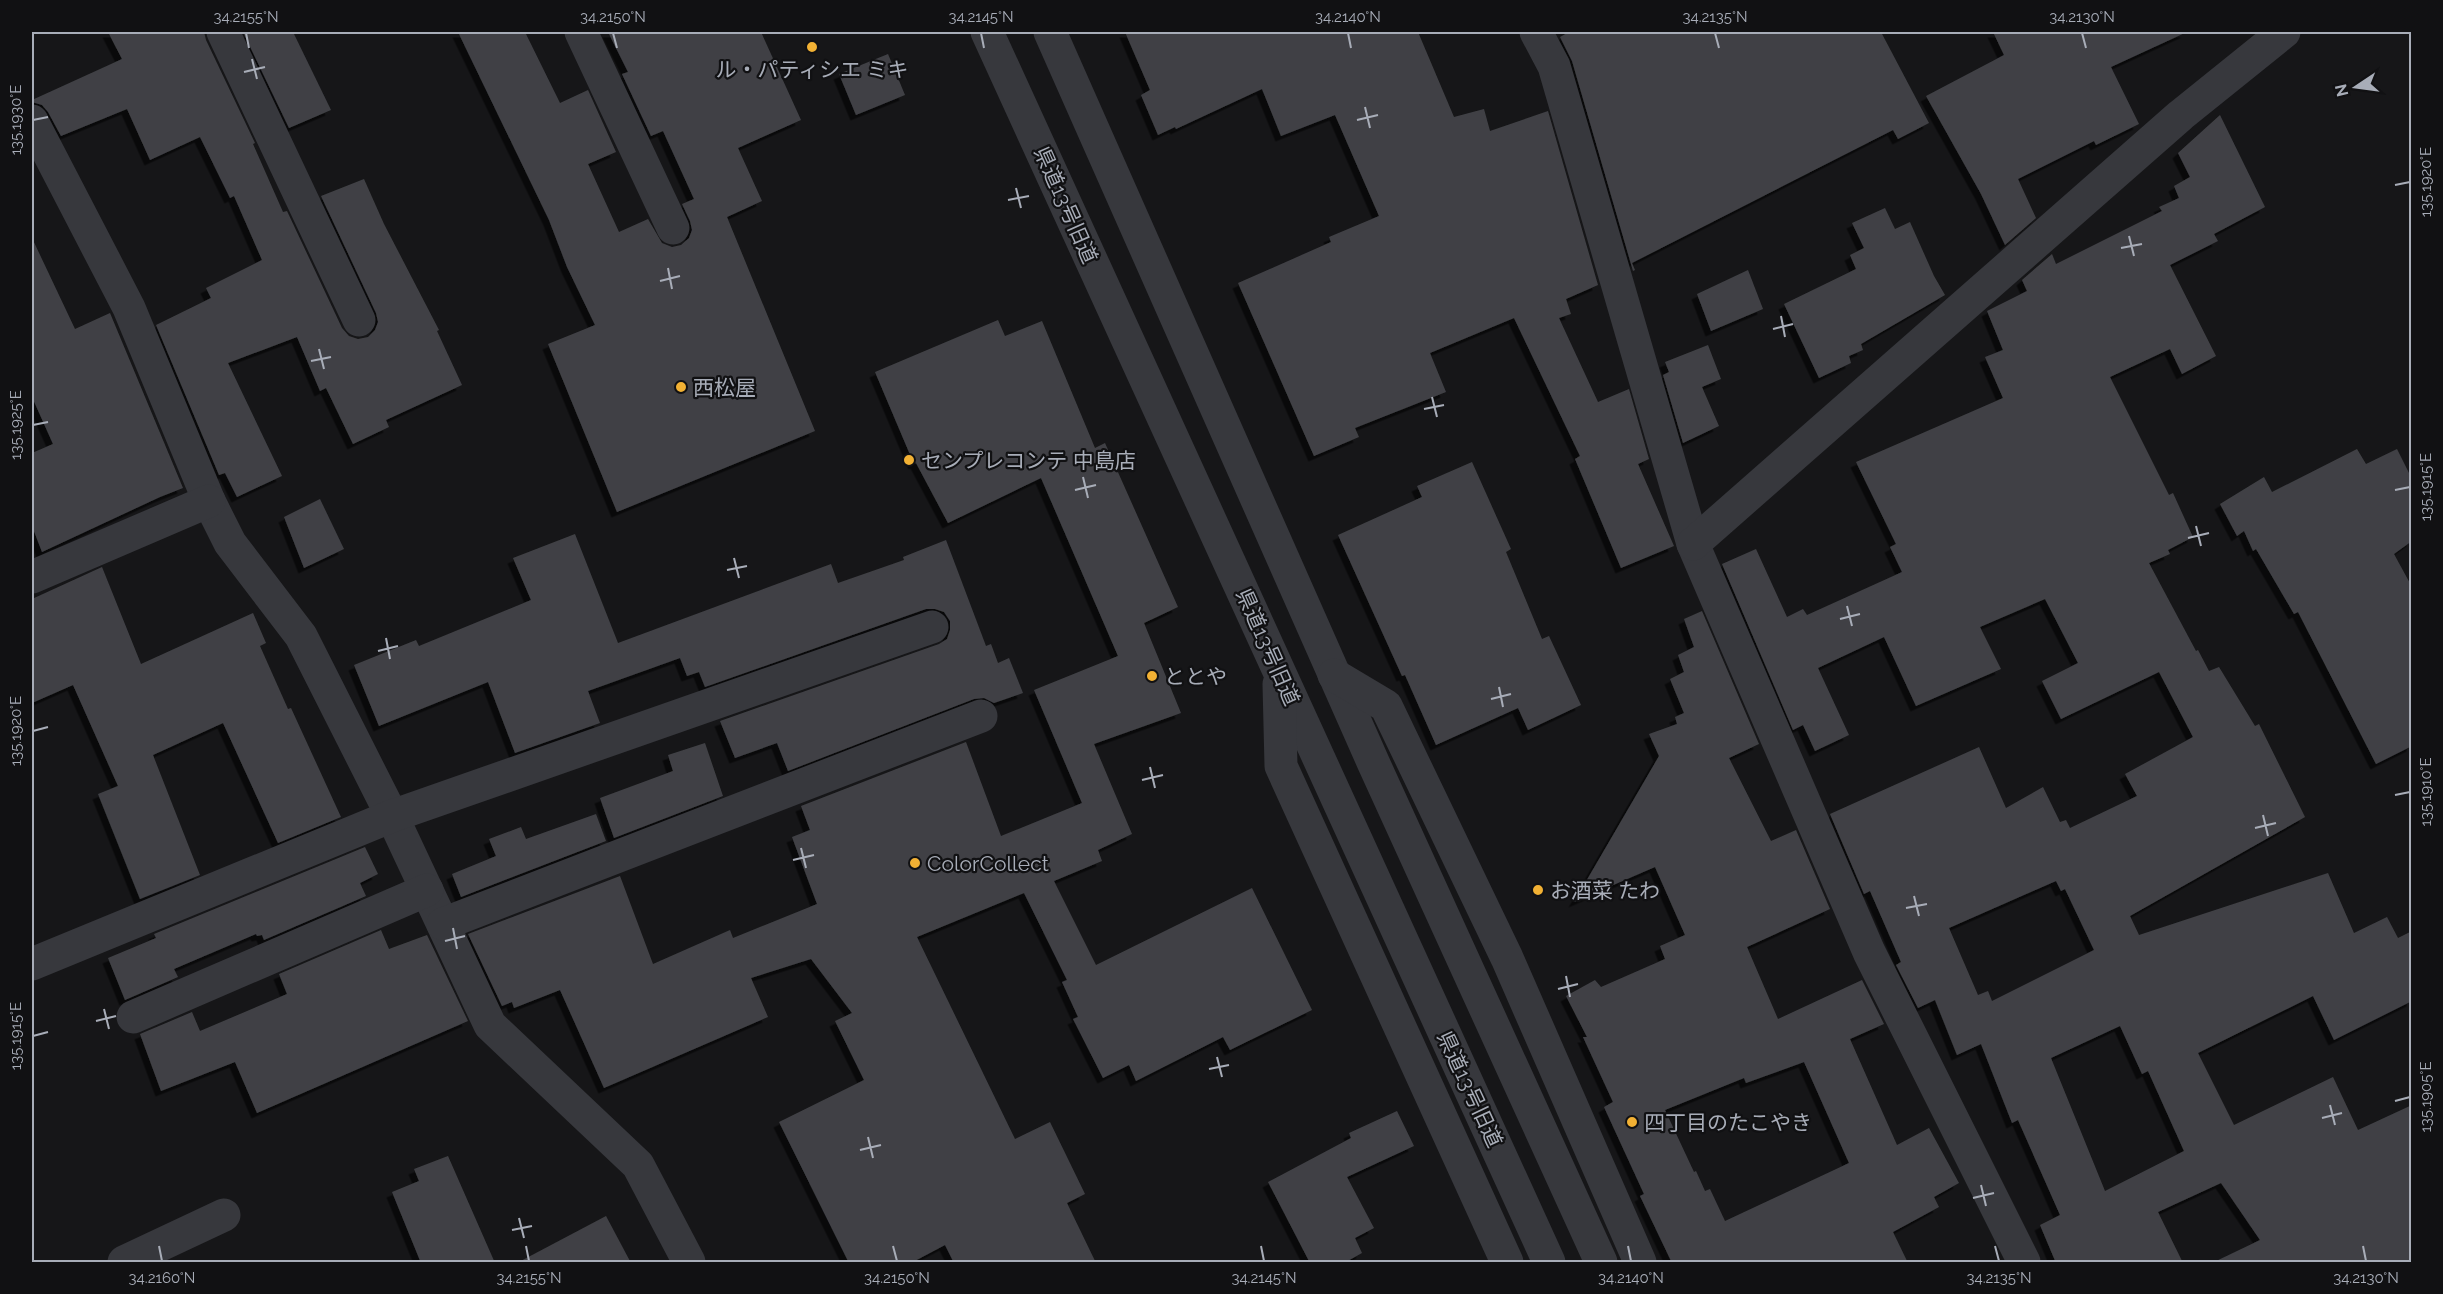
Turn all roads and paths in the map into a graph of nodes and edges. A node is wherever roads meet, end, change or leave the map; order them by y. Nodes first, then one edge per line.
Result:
1 (224, 32) edge
2 (581, 32) edge
3 (987, 32) edge
4 (1050, 32) edge
5 (1536, 32) edge
6 (2284, 32) edge
7 (32, 121) edge
8 (673, 228) dead end
9 (359, 320) dead end
10 (209, 501) junction
11 (1693, 544) junction
12 (32, 577) edge
13 (932, 627) dead end
14 (1278, 670) junction
15 (1334, 675) junction
16 (981, 716) dead end
17 (392, 816) junction
18 (427, 890) junction
19 (443, 924) junction
20 (32, 964) edge
21 (133, 1017) dead end
22 (224, 1215) dead end
23 (683, 1261) edge
24 (124, 1263) edge
25 (1507, 1263) edge
26 (1549, 1263) edge
27 (1601, 1263) edge
28 (1640, 1263) edge
29 (2024, 1263) edge

1 - 9 street
2 - 8 street
3 - 14 street, 県道13号旧道
4 - 15 street
5 - 11 street
6 - 11 street
7 - 10 street
10 - 12 street
10 - 17 street
11 - 29 street
13 - 17 street
14 - 25 street
14 - 26 street, 県道13号旧道
15 - 27 street
15 - 28 street
16 - 19 street
17 - 18 street
17 - 20 street
18 - 19 street
18 - 21 street
19 - 23 street
22 - 24 street

